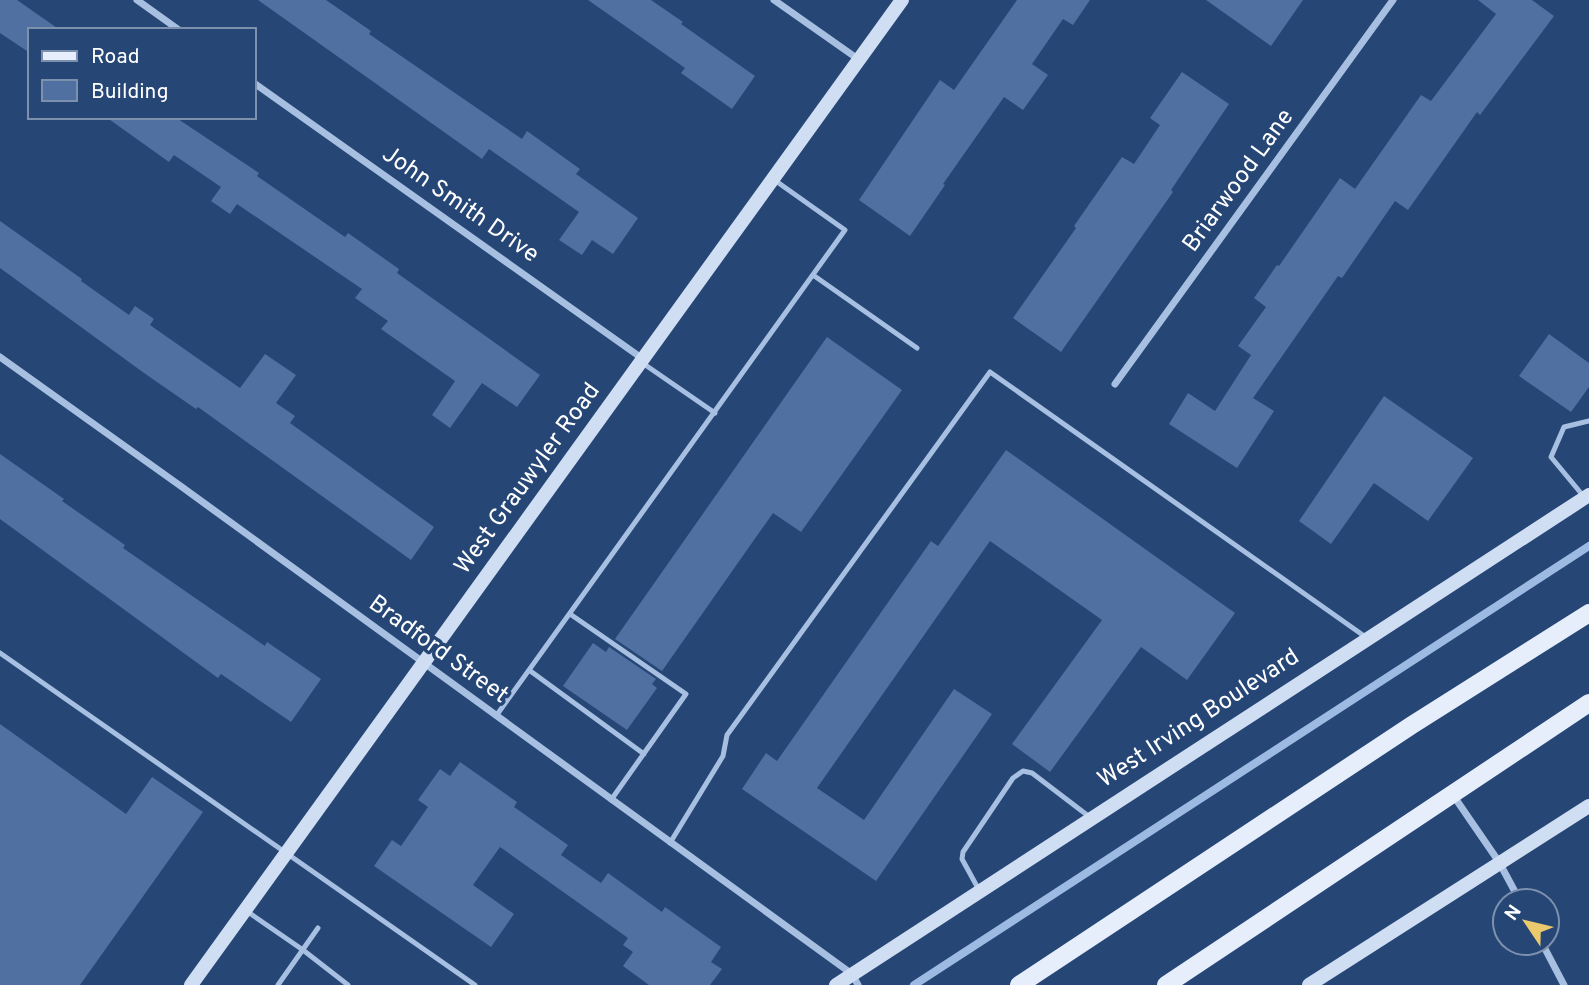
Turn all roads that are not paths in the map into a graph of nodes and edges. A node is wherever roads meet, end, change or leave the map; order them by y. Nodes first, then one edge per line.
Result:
1 (137, 0) edge
2 (774, 0) edge
3 (902, 0) edge
4 (1393, 0) edge
5 (176, 28) edge
6 (859, 60) junction
7 (256, 84) edge
8 (773, 179) junction
9 (813, 275) junction
10 (918, 348) dead end
11 (0, 357) edge
12 (642, 361) junction
13 (1115, 384) dead end
14 (715, 413) junction
15 (1589, 421) edge
16 (1587, 496) edge
17 (1589, 613) edge
18 (570, 614) junction
19 (1367, 639) junction
20 (0, 653) edge
21 (424, 663) junction
22 (530, 670) junction
23 (1589, 703) edge
24 (496, 716) junction
25 (644, 754) junction
26 (1453, 795) junction
27 (611, 800) junction
28 (1589, 806) edge
29 (1091, 818) junction
30 (670, 843) junction
31 (287, 853) junction
32 (1499, 862) junction
33 (1512, 887) edge
34 (980, 891) junction
35 (245, 910) junction
36 (318, 928) dead end
37 (303, 950) junction
38 (1549, 957) edge
39 (855, 980) edge
40 (191, 985) edge
41 (278, 985) edge
42 (348, 985) edge
43 (475, 985) edge
44 (836, 985) edge
45 (1019, 985) edge
46 (1166, 985) edge
47 (1309, 985) edge
48 (1564, 985) edge

1 - 5 street
2 - 6 street
3 - 6 street, West Grauwyler Road
4 - 13 street, Briarwood Lane
6 - 8 street, West Grauwyler Road
7 - 12 street, John Smith Drive
8 - 9 lane
8 - 12 street, West Grauwyler Road
9 - 10 lane
9 - 14 lane
11 - 21 street, Bradford Street
12 - 14 lane
12 - 21 street, West Grauwyler Road
14 - 18 lane
15 - 16 lane
16 - 19 street, West Irving Boulevard
17 - 45 main road
18 - 22 lane
18 - 25 lane
19 - 29 street, West Irving Boulevard
19 - 30 lane
20 - 31 lane
21 - 24 street, Bradford Street
21 - 31 street, West Grauwyler Road
22 - 24 lane
22 - 25 lane
23 - 26 main road
24 - 27 street, Bradford Street
25 - 27 lane
26 - 32 street
26 - 46 main road
27 - 30 street, Bradford Street
28 - 32 street
29 - 34 street, West Irving Boulevard
29 - 34 lane
30 - 39 street, Bradford Street
31 - 35 street, West Grauwyler Road
31 - 43 lane
32 - 33 street
32 - 47 street
34 - 39 street, West Irving Boulevard
35 - 37 lane
35 - 40 street, West Grauwyler Road
36 - 37 lane
37 - 41 lane
37 - 42 lane
38 - 48 street
39 - 44 street, West Irving Boulevard

